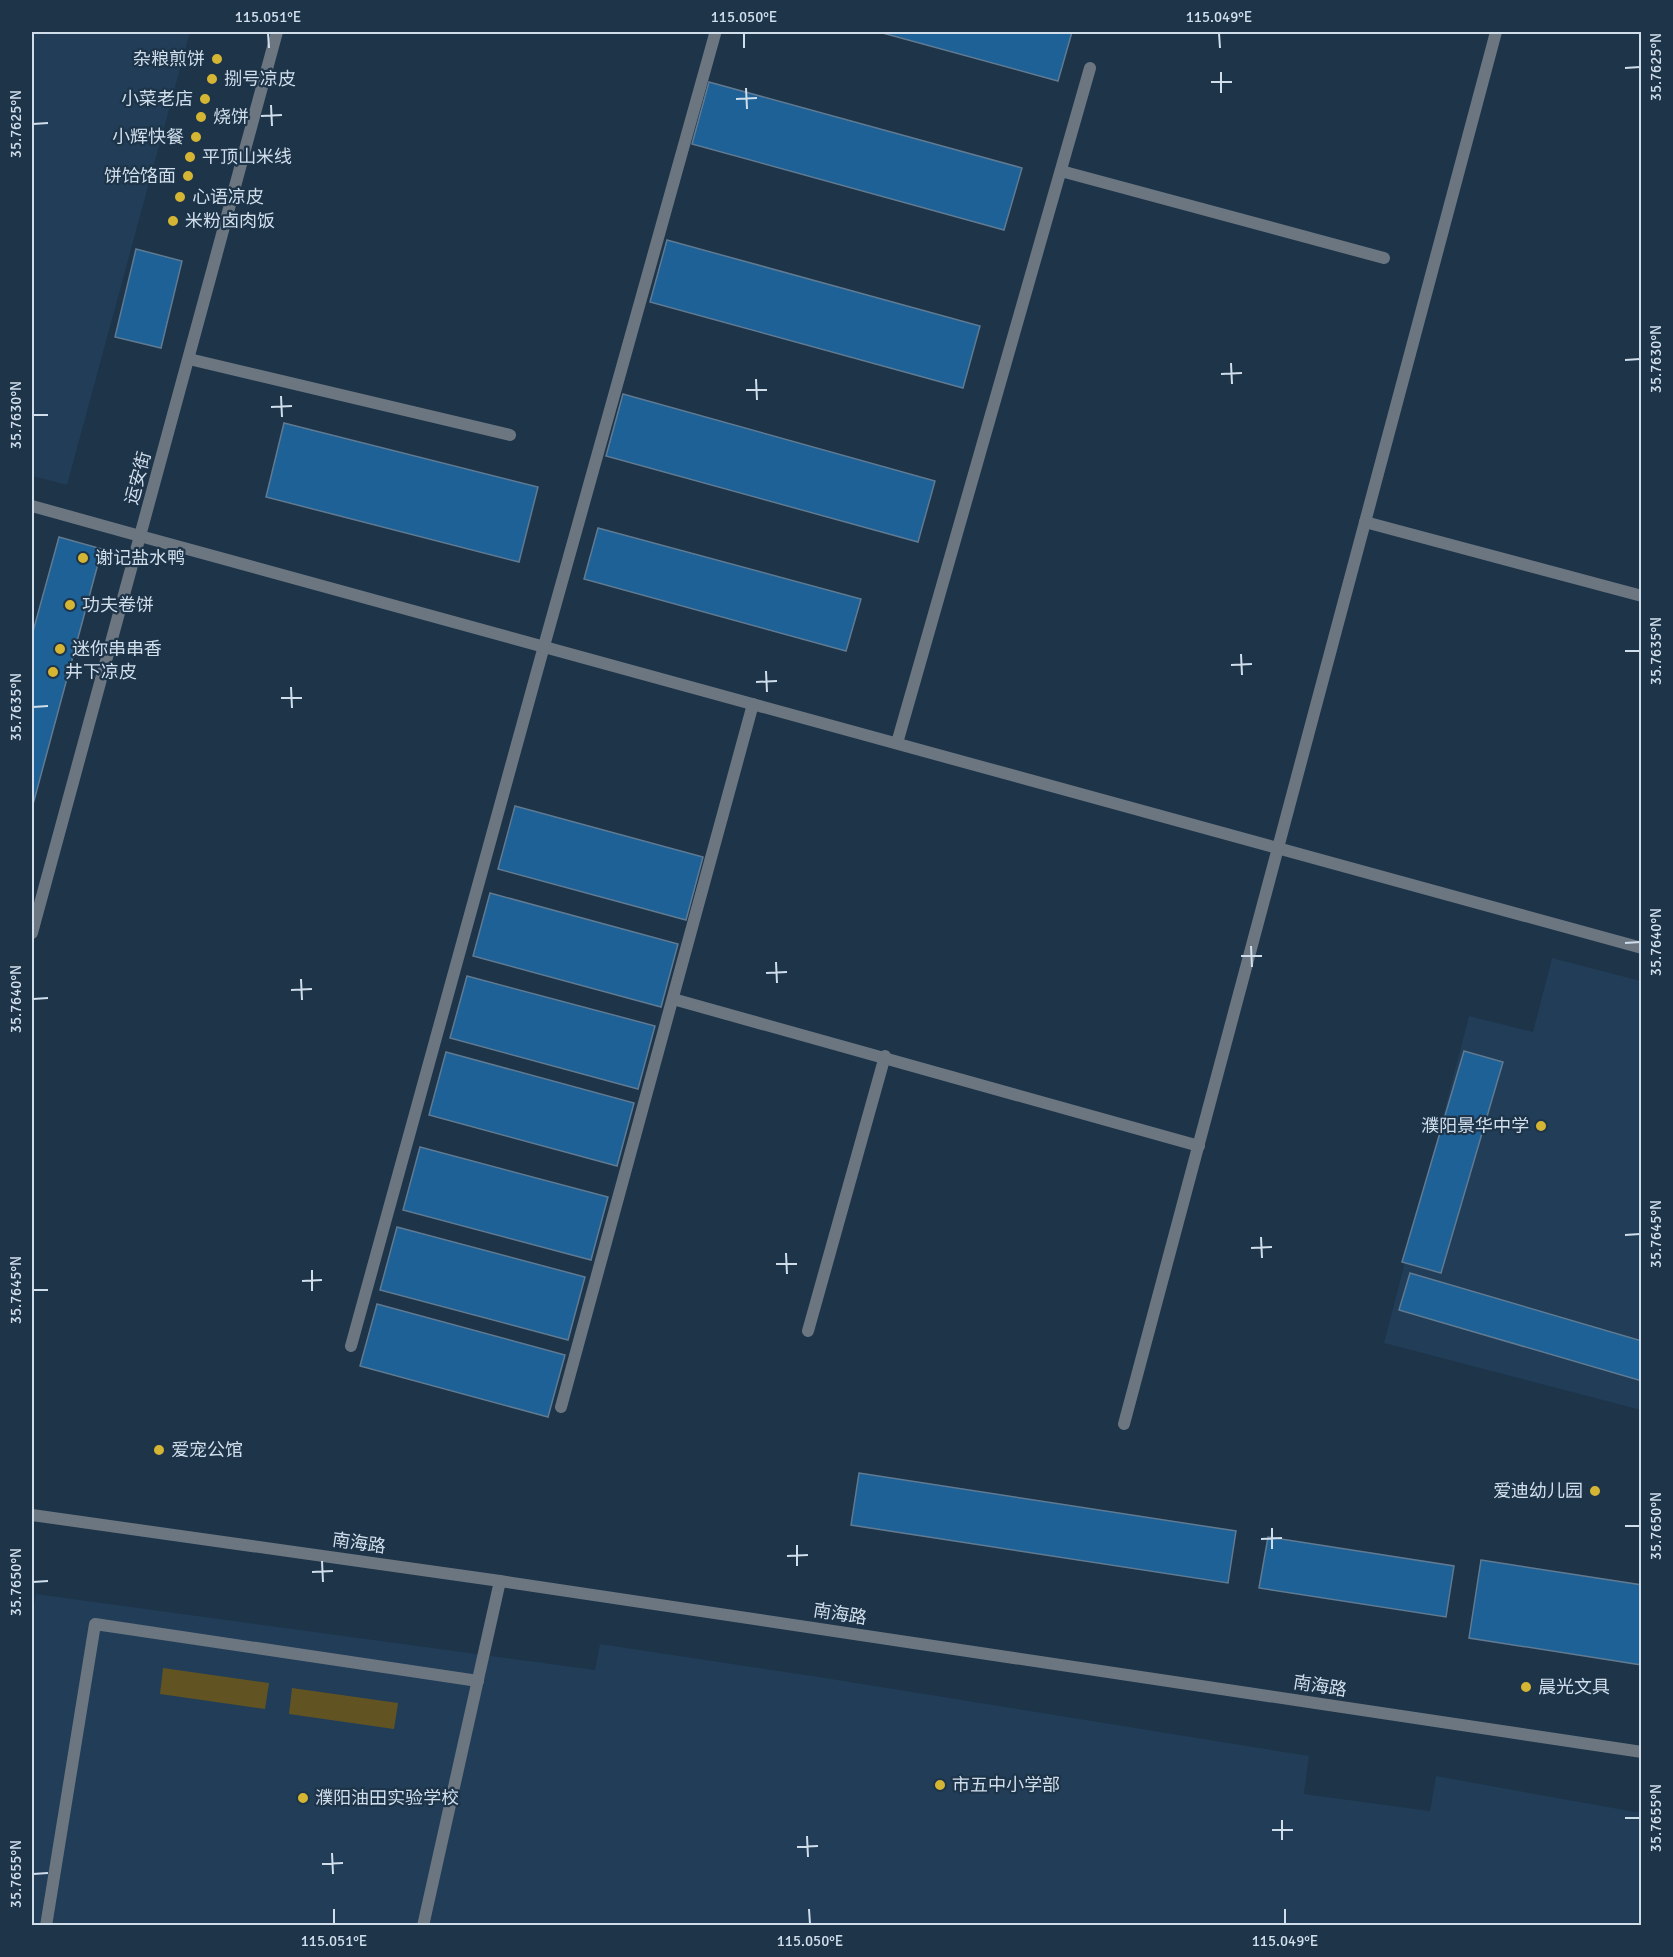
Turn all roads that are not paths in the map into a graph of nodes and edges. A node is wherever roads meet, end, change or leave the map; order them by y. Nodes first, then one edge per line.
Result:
1 (277, 32) edge
2 (1496, 32) edge
3 (715, 34) dead end
4 (1090, 68) dead end
5 (1060, 171) junction
6 (1384, 258) dead end
7 (189, 359) junction
8 (510, 435) dead end
9 (32, 506) edge
10 (1365, 522) junction
11 (141, 536) junction
12 (1641, 596) edge
13 (544, 646) junction
14 (753, 704) junction
15 (897, 743) junction
16 (1279, 848) junction
17 (32, 933) edge
18 (1641, 948) edge
19 (673, 999) junction
20 (885, 1056) junction
21 (1199, 1146) junction
22 (808, 1331) dead end
23 (351, 1346) dead end
24 (561, 1407) dead end
25 (1124, 1424) dead end
26 (32, 1515) edge
27 (500, 1581) junction
28 (478, 1681) junction
29 (1641, 1752) edge
30 (46, 1926) edge
31 (423, 1926) edge

1 - 7 street, 运安街
2 - 10 street
3 - 13 street
4 - 5 street
5 - 6 street
5 - 15 street
7 - 8 street
7 - 11 street, 运安街
9 - 11 street
10 - 12 street
10 - 16 street
11 - 13 street
11 - 17 street, 运安街
13 - 14 street
13 - 23 street
14 - 15 street
14 - 19 street
15 - 16 street
16 - 18 street
16 - 21 street
19 - 20 street
19 - 24 street
20 - 21 street
20 - 22 street
21 - 25 street
26 - 27 street, 南海路
27 - 28 street
27 - 29 street, 南海路
28 - 30 street
28 - 31 street

